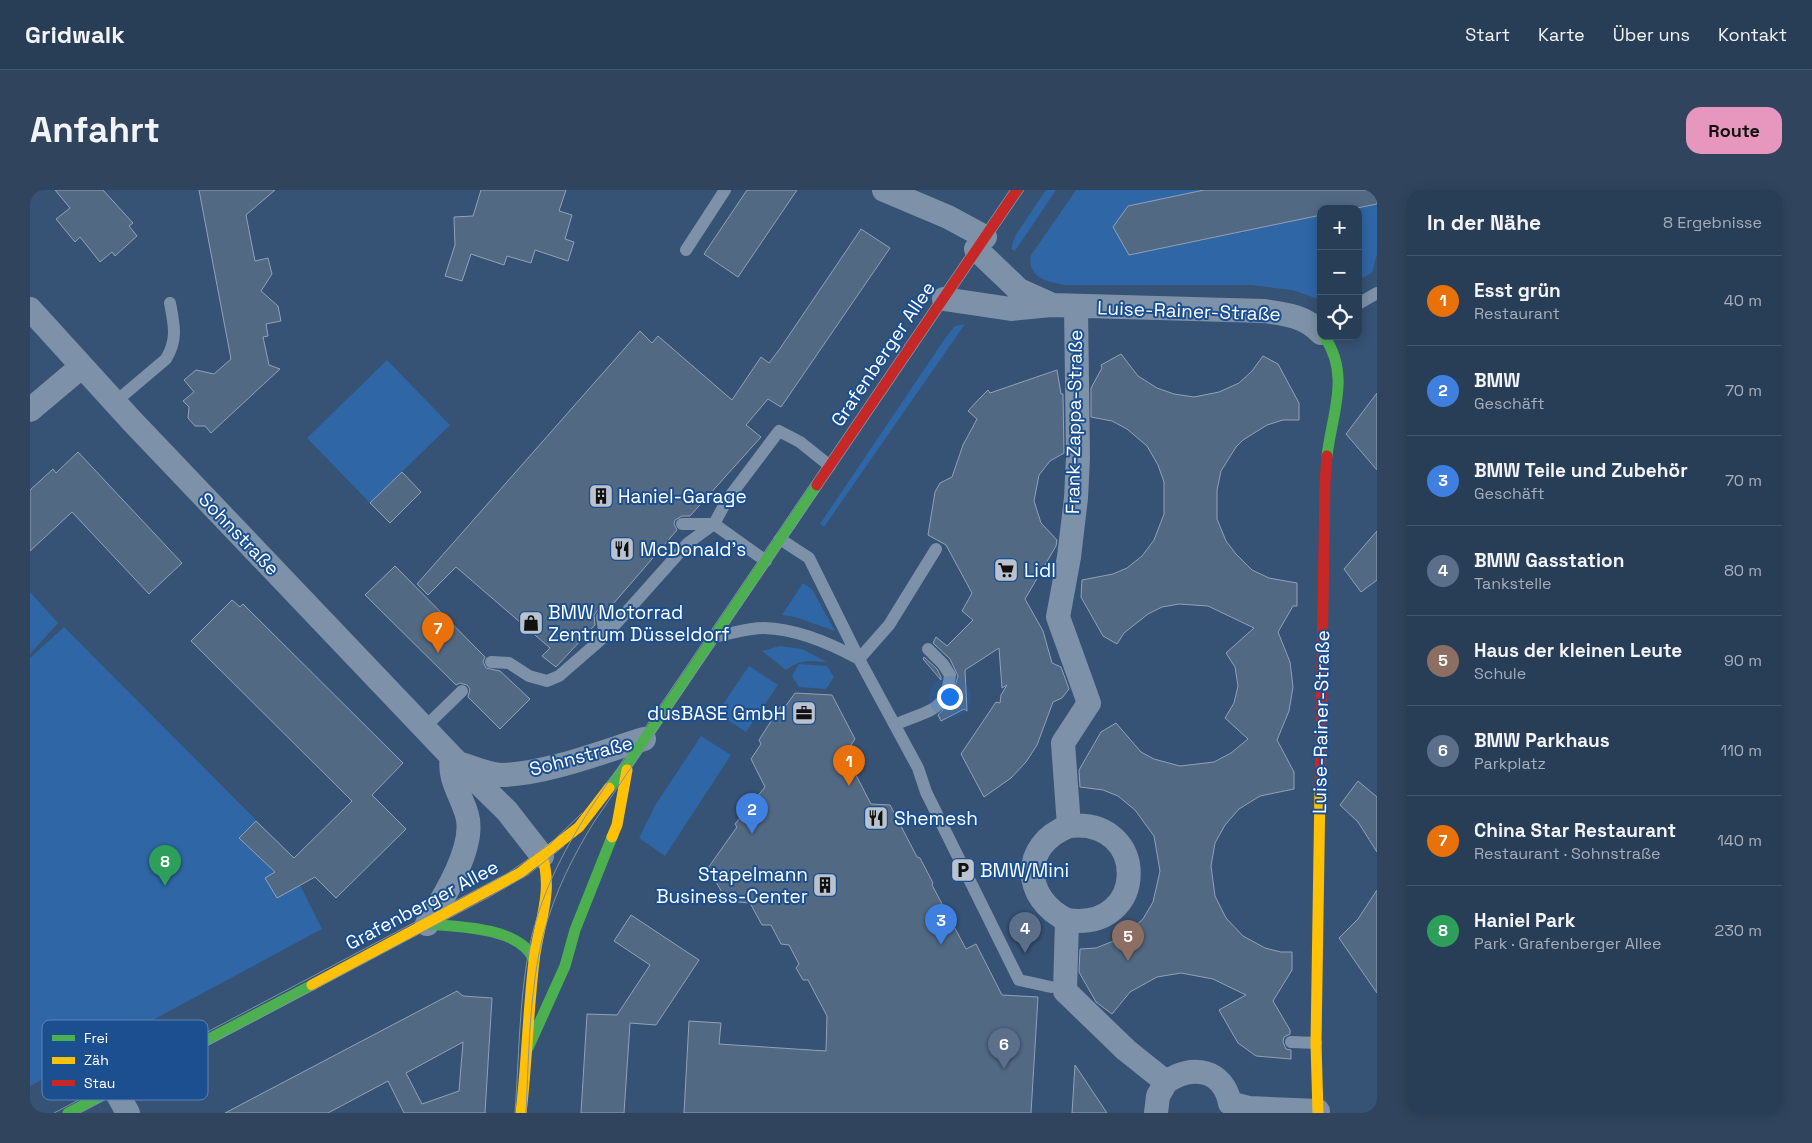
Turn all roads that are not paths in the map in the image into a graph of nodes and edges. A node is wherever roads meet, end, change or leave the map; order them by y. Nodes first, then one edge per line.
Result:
1 (724, 190) edge
2 (884, 190) edge
3 (1017, 190) edge
4 (981, 243) junction
5 (686, 250) dead end
6 (1377, 293) edge
7 (944, 299) junction
8 (1362, 302) edge
9 (170, 303) dead end
10 (1051, 305) junction
11 (1076, 307) junction
12 (30, 309) edge
13 (1317, 328) edge
14 (1326, 340) edge
15 (81, 367) junction
16 (114, 403) junction
17 (30, 410) edge
18 (830, 466) junction
19 (682, 524) dead end
20 (714, 524) junction
21 (780, 539) junction
22 (936, 549) dead end
23 (766, 560) junction
24 (602, 617) dead end
25 (605, 636) junction
26 (714, 637) junction
27 (928, 649) dead end
28 (859, 659) junction
29 (491, 662) dead end
30 (462, 691) dead end
31 (895, 725) junction
32 (424, 728) junction
33 (644, 739) junction
34 (456, 760) junction
35 (628, 764) junction
36 (1069, 826) junction
37 (542, 856) junction
38 (1067, 920) junction
39 (427, 924) junction
40 (534, 960) junction
41 (1051, 987) dead end
42 (208, 1039) edge
43 (1291, 1042) dead end
44 (1316, 1043) junction
45 (528, 1048) junction
46 (1166, 1082) junction
47 (92, 1100) edge
48 (121, 1100) edge
49 (1230, 1108) edge
50 (1318, 1112) edge
51 (68, 1113) edge
52 (128, 1113) edge
53 (521, 1113) edge
54 (1156, 1113) edge

1 - 5 lane
2 - 4 street, Luise-Rainer-Straße
3 - 4 street, Grafenberger Allee
4 - 7 street, Grafenberger Allee
4 - 10 street, Luise-Rainer-Straße
6 - 8 lane
7 - 10 street, Luise-Rainer-Straße
7 - 18 street, Grafenberger Allee
9 - 16 lane
10 - 11 street, Luise-Rainer-Straße
11 - 13 street, Luise-Rainer-Straße
11 - 36 street, Frank-Zappa-Straße
12 - 15 street, Sohnstraße
14 - 44 street, Luise-Rainer-Straße
15 - 16 street, Sohnstraße
15 - 17 street
16 - 32 street, Sohnstraße
18 - 20 lane
18 - 21 street, Grafenberger Allee
19 - 20 lane
20 - 23 lane
20 - 25 lane
21 - 23 street, Grafenberger Allee
21 - 28 lane
22 - 28 lane
23 - 26 street, Grafenberger Allee
24 - 25 lane
25 - 29 lane
26 - 28 lane
26 - 33 street, Grafenberger Allee
27 - 31 lane
28 - 31 lane
30 - 32 lane
31 - 41 lane
32 - 34 street, Sohnstraße
33 - 34 street, Sohnstraße
33 - 35 street, Grafenberger Allee
34 - 37 street, Sohnstraße
34 - 39 street
35 - 37 street, Grafenberger Allee
35 - 45 street
36 - 38 street
36 - 38 street
37 - 39 street, Grafenberger Allee
37 - 40 street
38 - 46 street
39 - 40 street
39 - 42 street, Grafenberger Allee
40 - 45 street
43 - 44 lane
44 - 50 street, Luise-Rainer-Straße
45 - 53 street
46 - 49 street
46 - 54 street
47 - 51 street, Grafenberger Allee
48 - 52 street
49 - 50 street

